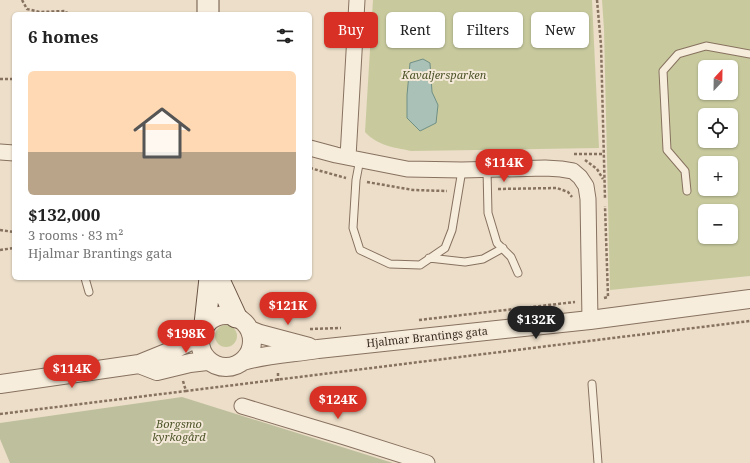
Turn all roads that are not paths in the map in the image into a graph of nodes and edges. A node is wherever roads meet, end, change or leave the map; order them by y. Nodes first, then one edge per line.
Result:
1 (208, 0) edge
2 (357, 0) edge
3 (208, 12) edge
4 (750, 54) edge
5 (312, 149) edge
6 (0, 152) edge
7 (12, 153) edge
8 (354, 158) junction
9 (462, 170) junction
10 (487, 170) junction
11 (687, 191) dead end
12 (503, 248) junction
13 (429, 258) junction
14 (518, 273) dead end
15 (86, 280) edge
16 (210, 280) edge
17 (219, 280) edge
18 (89, 292) dead end
19 (750, 299) edge
20 (590, 320) junction
21 (243, 324) junction
22 (202, 330) junction
23 (318, 349) junction
24 (207, 361) junction
25 (243, 361) junction
26 (139, 364) junction
27 (0, 384) edge
28 (592, 384) dead end
29 (242, 406) dead end
30 (425, 463) edge
31 (598, 463) edge

1 - 3 main road
2 - 8 street
4 - 11 lane
5 - 8 street
6 - 7 street
8 - 9 street
8 - 13 lane
9 - 10 street
9 - 13 lane
10 - 12 lane
10 - 20 street
12 - 13 lane
12 - 14 lane
15 - 18 lane
16 - 22 main road
17 - 21 main road
19 - 20 street, Hjalmar Brantings gata
20 - 23 street, Hjalmar Brantings gata
21 - 22 street, Hjalmar Brantings gata
21 - 23 street, Hjalmar Brantings gata
21 - 25 street
22 - 24 street
22 - 26 street, Hjalmar Brantings gata
23 - 25 street, Hjalmar Brantings gata
24 - 25 street, Hjalmar Brantings gata
24 - 26 street, Hjalmar Brantings gata
26 - 27 street, Hjalmar Brantings gata
28 - 31 lane
29 - 30 street

